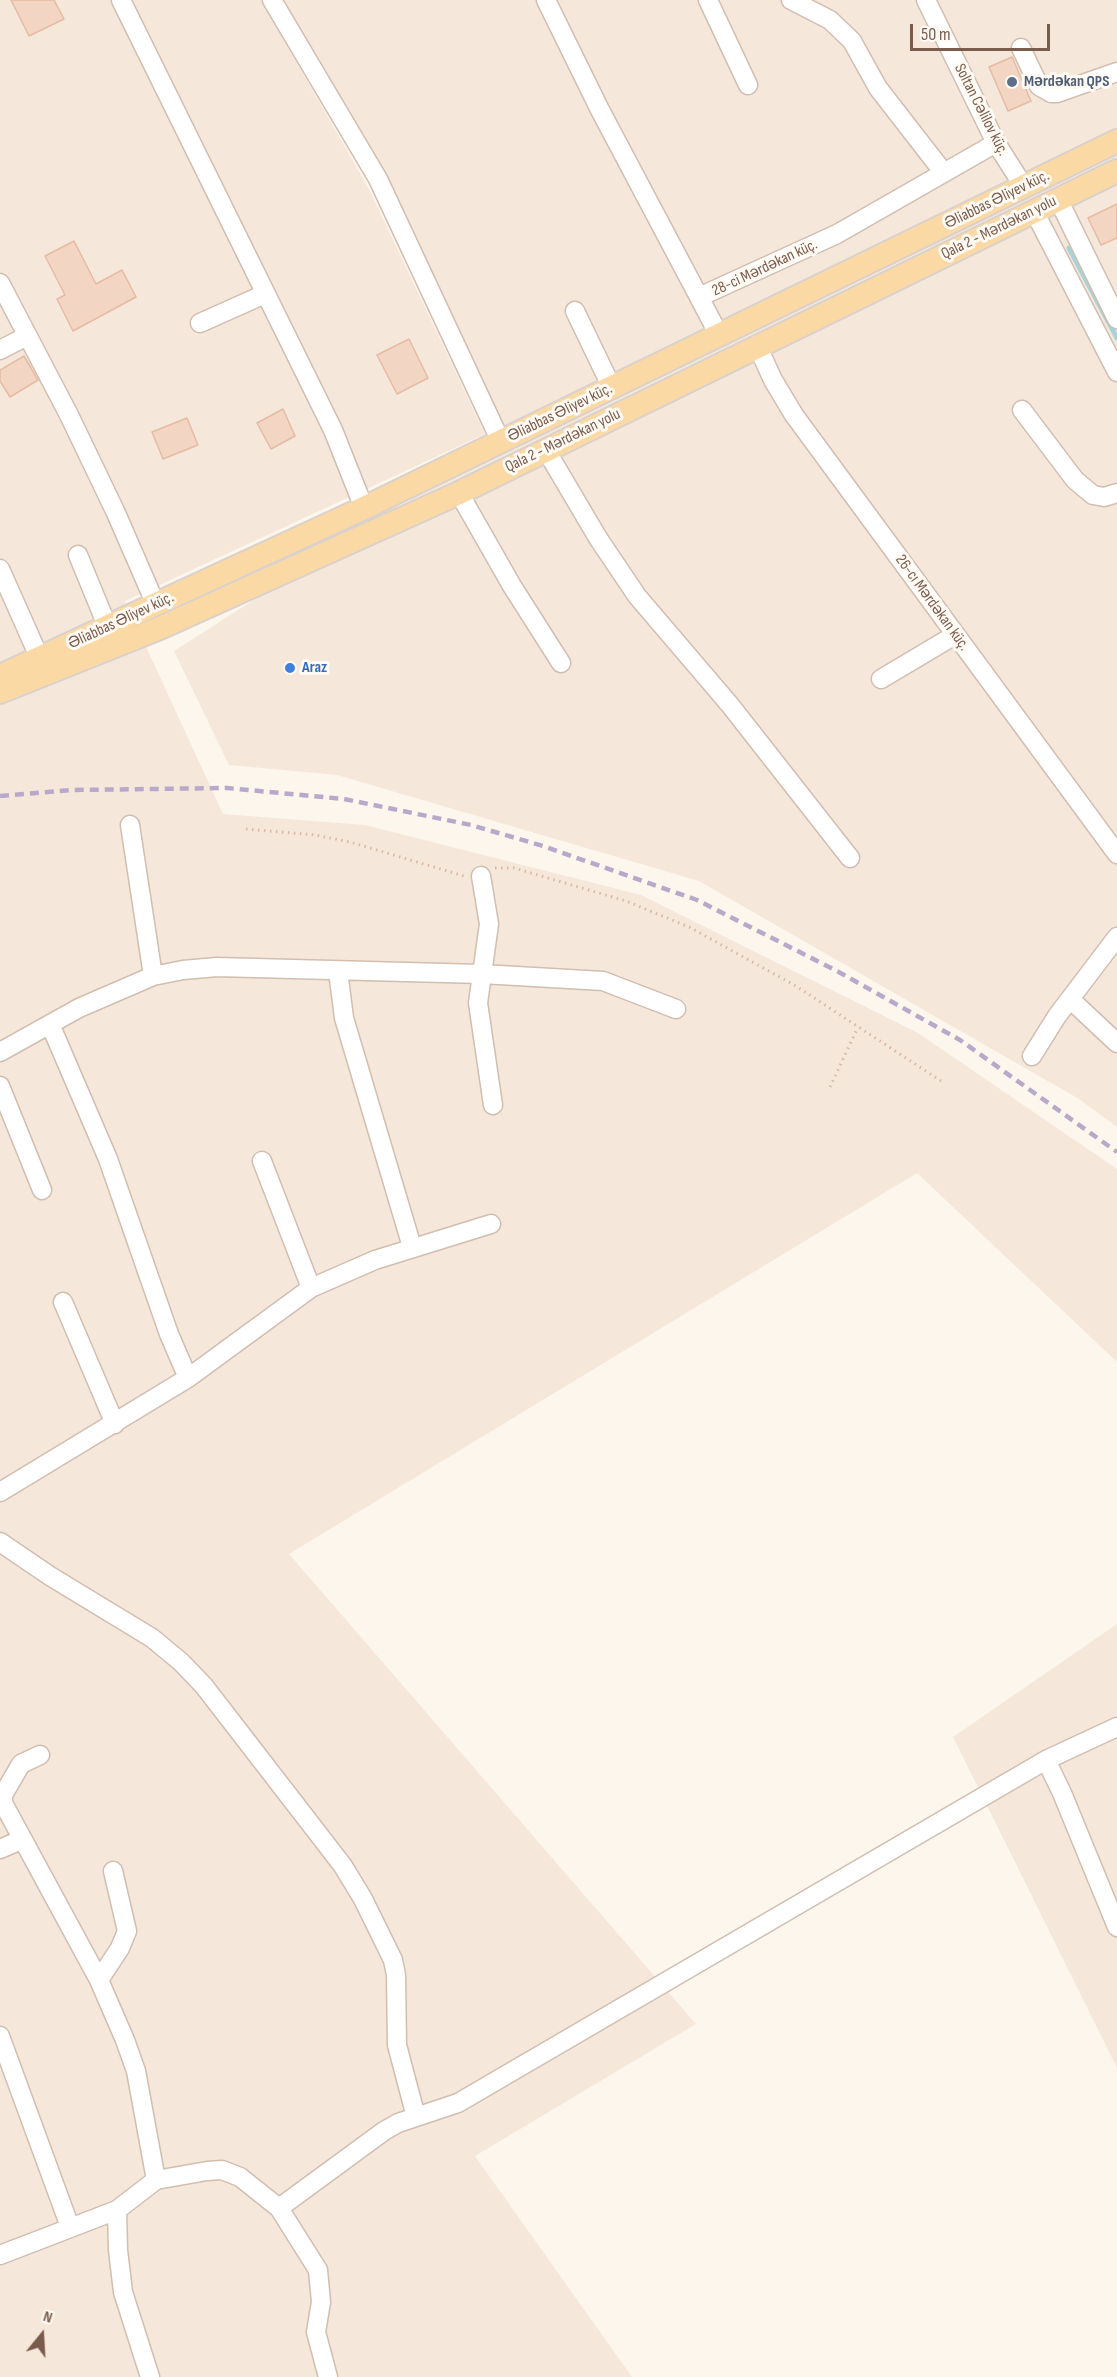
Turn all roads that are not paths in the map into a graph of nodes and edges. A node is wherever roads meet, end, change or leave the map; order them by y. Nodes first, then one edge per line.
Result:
1 (121, 0) edge
2 (272, 0) edge
3 (546, 0) edge
4 (708, 0) edge
5 (792, 0) edge
6 (926, 0) edge
7 (1021, 48) dead end
8 (1110, 74) edge
9 (748, 85) dead end
10 (1117, 141) edge
11 (996, 143) junction
12 (1117, 171) edge
13 (944, 173) junction
14 (1024, 186) junction
15 (1058, 199) junction
16 (1034, 211) junction
17 (0, 283) edge
18 (265, 294) junction
19 (699, 297) junction
20 (574, 311) dead end
21 (1117, 319) edge
22 (746, 322) junction
23 (200, 323) dead end
24 (719, 335) junction
25 (27, 336) junction
26 (758, 345) junction
27 (0, 351) edge
28 (1117, 372) edge
29 (612, 388) junction
30 (1022, 410) dead end
31 (501, 442) junction
32 (546, 450) junction
33 (459, 493) junction
34 (1117, 493) edge
35 (364, 508) junction
36 (78, 555) dead end
37 (0, 569) edge
38 (156, 605) junction
39 (108, 628) junction
40 (955, 635) junction
41 (40, 659) junction
42 (561, 663) dead end
43 (0, 676) edge
44 (881, 679) dead end
45 (0, 692) edge
46 (130, 825) dead end
47 (1117, 854) edge
48 (850, 858) dead end
49 (480, 876) road end
50 (1117, 937) edge
51 (338, 971) junction
52 (482, 974) junction
53 (153, 976) junction
54 (1070, 999) junction
55 (676, 1009) dead end
56 (50, 1024) junction
57 (1117, 1043) edge
58 (0, 1052) edge
59 (1032, 1056) dead end
60 (0, 1086) edge
61 (493, 1105) dead end
62 (262, 1161) dead end
63 (42, 1190) dead end
64 (491, 1224) dead end
65 (412, 1247) junction
66 (311, 1288) junction
67 (63, 1302) dead end
68 (188, 1378) junction
69 (115, 1424) junction
70 (0, 1492) edge
71 (0, 1542) edge
72 (1117, 1727) edge
73 (40, 1755) dead end
74 (1046, 1760) junction
75 (21, 1840) junction
76 (0, 1849) edge
77 (113, 1871) dead end
78 (1110, 1890) edge
79 (1117, 1927) edge
80 (99, 1980) junction
81 (0, 2036) edge
82 (416, 2117) junction
83 (156, 2180) junction
84 (279, 2208) junction
85 (117, 2210) junction
86 (70, 2227) junction
87 (0, 2255) edge
88 (150, 2377) edge
89 (328, 2377) edge

1 - 18 street
2 - 31 street
3 - 19 street, 28-ci Mərdəkan küç.
4 - 9 street
5 - 13 street
6 - 11 street, Soltan Cəlilov küç.
7 - 8 street
10 - 14 main road, Əliabbas Əliyev küç.
11 - 13 street, 28-ci Mərdəkan küç.
11 - 14 street, Soltan Cəlilov küç.
12 - 15 main road, Qala 2 - Mərdəkan yolu
13 - 19 street, 28-ci Mərdəkan küç.
14 - 22 main road, Əliabbas Əliyev küç.
15 - 16 main road, Qala 2 - Mərdəkan yolu
15 - 21 street
16 - 26 main road, Qala 2 - Mərdəkan yolu
16 - 28 street
17 - 25 street
18 - 23 street
18 - 35 street
19 - 24 street
20 - 29 street
22 - 24 main road, Əliabbas Əliyev küç.
22 - 26 main road
24 - 29 main road, Əliabbas Əliyev küç.
25 - 27 street
25 - 38 street
26 - 32 main road, Qala 2 - Mərdəkan yolu
26 - 40 street, 26-cı Mərdəkan küç.
29 - 31 main road, Əliabbas Əliyev küç.
30 - 34 street
31 - 35 main road, Əliabbas Əliyev küç.
32 - 33 main road, Qala 2 - Mərdəkan yolu
32 - 48 street
33 - 42 street
33 - 45 main road, Qala 2 - Mərdəkan yolu
35 - 38 main road, Əliabbas Əliyev küç.
36 - 39 street
37 - 41 street
38 - 39 main road, Əliabbas Əliyev küç.
39 - 41 main road, Əliabbas Əliyev küç.
40 - 44 street
40 - 47 street, 26-cı Mərdəkan küç.
41 - 43 main road, Əliabbas Əliyev küç.
46 - 53 street
49 - 52 street
50 - 54 street
51 - 52 street
51 - 53 street
51 - 65 street
52 - 55 street
52 - 61 street
53 - 56 street
54 - 57 street
54 - 59 street
56 - 58 street
56 - 68 street
60 - 63 street
62 - 66 street
64 - 65 street
65 - 66 street
66 - 68 street
67 - 69 street
68 - 69 street
69 - 70 street
71 - 82 street
72 - 74 street
73 - 75 street
74 - 78 street
74 - 82 street
75 - 76 street
75 - 80 street
77 - 80 street
78 - 79 street
80 - 83 street
81 - 86 street
82 - 84 street
83 - 84 street
83 - 85 street
84 - 89 street
85 - 86 street
85 - 88 street
86 - 87 street

